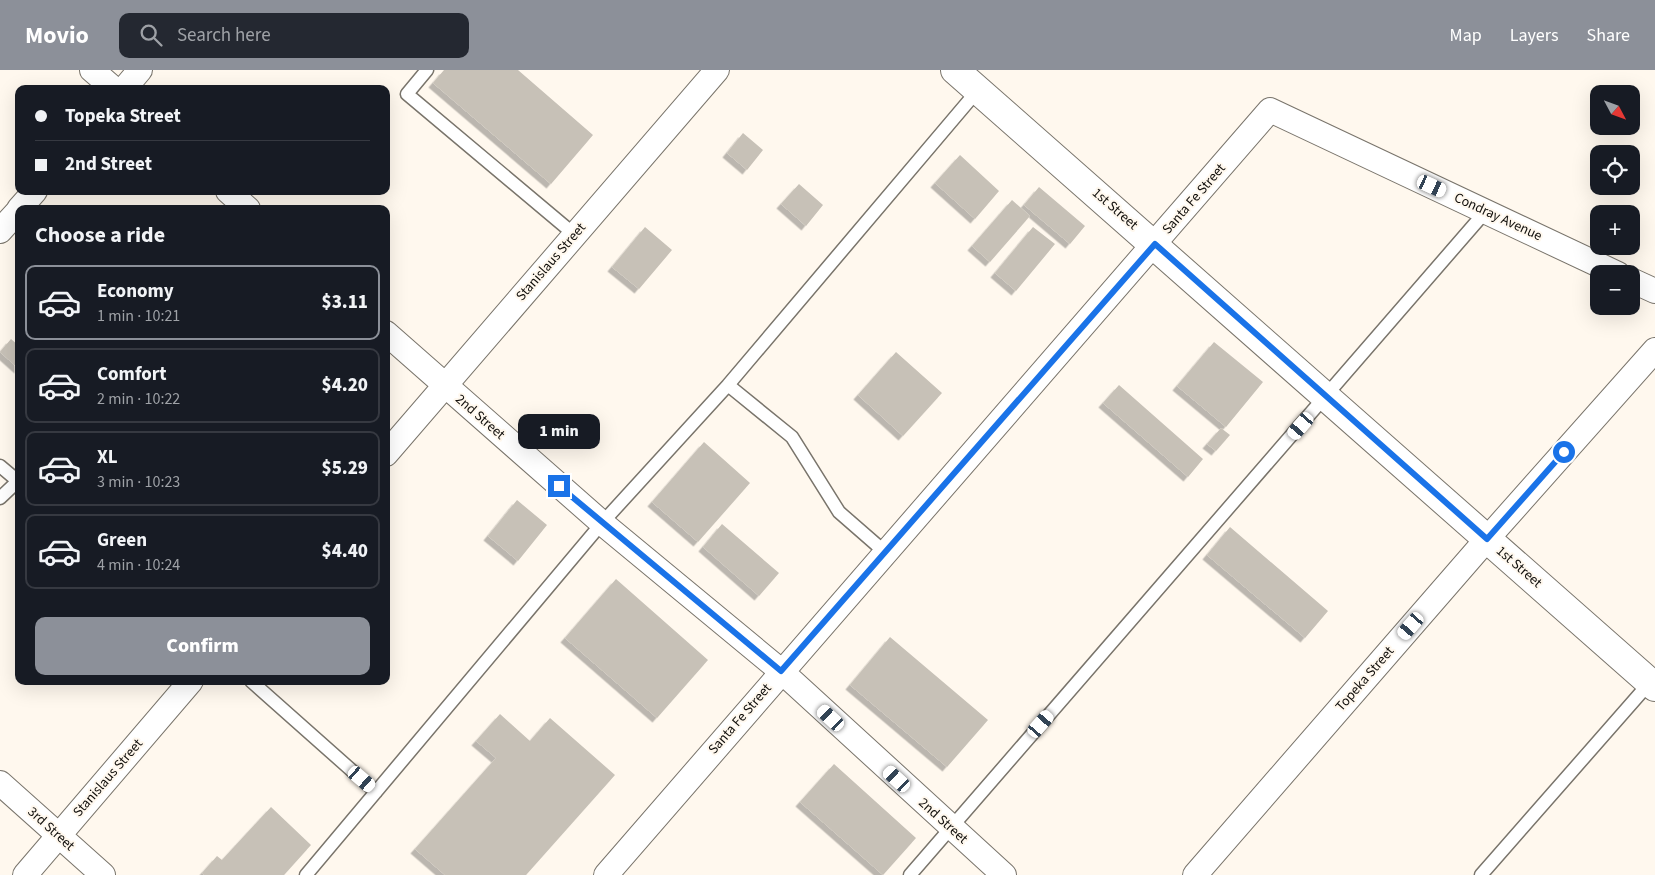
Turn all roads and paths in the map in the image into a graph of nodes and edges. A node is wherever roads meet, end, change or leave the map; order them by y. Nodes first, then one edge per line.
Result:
1 (92, 70) edge
2 (140, 70) edge
3 (427, 70) edge
4 (716, 70) edge
5 (955, 70) edge
6 (109, 85) edge
7 (127, 85) edge
8 (978, 90) junction
9 (1270, 110) joint
10 (31, 195) edge
11 (232, 195) edge
12 (23, 205) edge
13 (244, 205) edge
14 (1486, 211) junction
15 (15, 214) edge
16 (0, 231) edge
17 (575, 235) junction
18 (1155, 244) junction
19 (1599, 265) edge
20 (1640, 284) edge
21 (1655, 291) edge
22 (390, 337) edge
23 (1655, 350) edge
24 (728, 385) junction
25 (445, 386) junction
26 (1327, 396) junction
27 (390, 449) edge
28 (0, 466) edge
29 (15, 479) edge
30 (15, 485) edge
31 (0, 498) edge
32 (602, 523) junction
33 (1487, 539) junction
34 (886, 553) junction
35 (781, 671) junction
36 (1653, 682) edge
37 (189, 685) edge
38 (256, 685) edge
39 (0, 783) edge
40 (376, 792) junction
41 (950, 828) junction
42 (59, 836) junction
43 (25, 875) edge
44 (103, 875) edge
45 (306, 875) edge
46 (606, 875) edge
47 (910, 875) edge
48 (1004, 875) edge
49 (1195, 875) edge
50 (1481, 875) edge

1 - 6 street
2 - 7 street
3 - 17 lane
4 - 17 street, Stanislaus Street
5 - 8 street, 1st Street
8 - 18 street, 1st Street
8 - 24 lane
9 - 14 street, Condray Avenue
9 - 18 street, Santa Fe Street
10 - 12 street
11 - 13 street
14 - 19 street, Condray Avenue
14 - 26 lane
15 - 16 street
17 - 25 street, Stanislaus Street
18 - 26 street, 1st Street
18 - 34 street, Santa Fe Street
20 - 21 street
22 - 25 street, 2nd Street
23 - 33 street, Topeka Street
24 - 32 lane
24 - 34 lane
25 - 27 street, Stanislaus Street
25 - 32 street, 2nd Street
26 - 33 street, 1st Street
26 - 41 lane
28 - 29 lane
30 - 31 lane
32 - 35 street, 2nd Street
32 - 40 lane
33 - 36 street, 1st Street
33 - 49 street, Topeka Street
34 - 35 street, Santa Fe Street
35 - 41 street, 2nd Street
35 - 46 street, Santa Fe Street
36 - 50 lane
37 - 42 street, Stanislaus Street
38 - 40 lane
39 - 42 street, 3rd Street
40 - 45 lane
41 - 47 lane
41 - 48 street, 2nd Street
42 - 43 street, Stanislaus Street
42 - 44 street, 3rd Street

